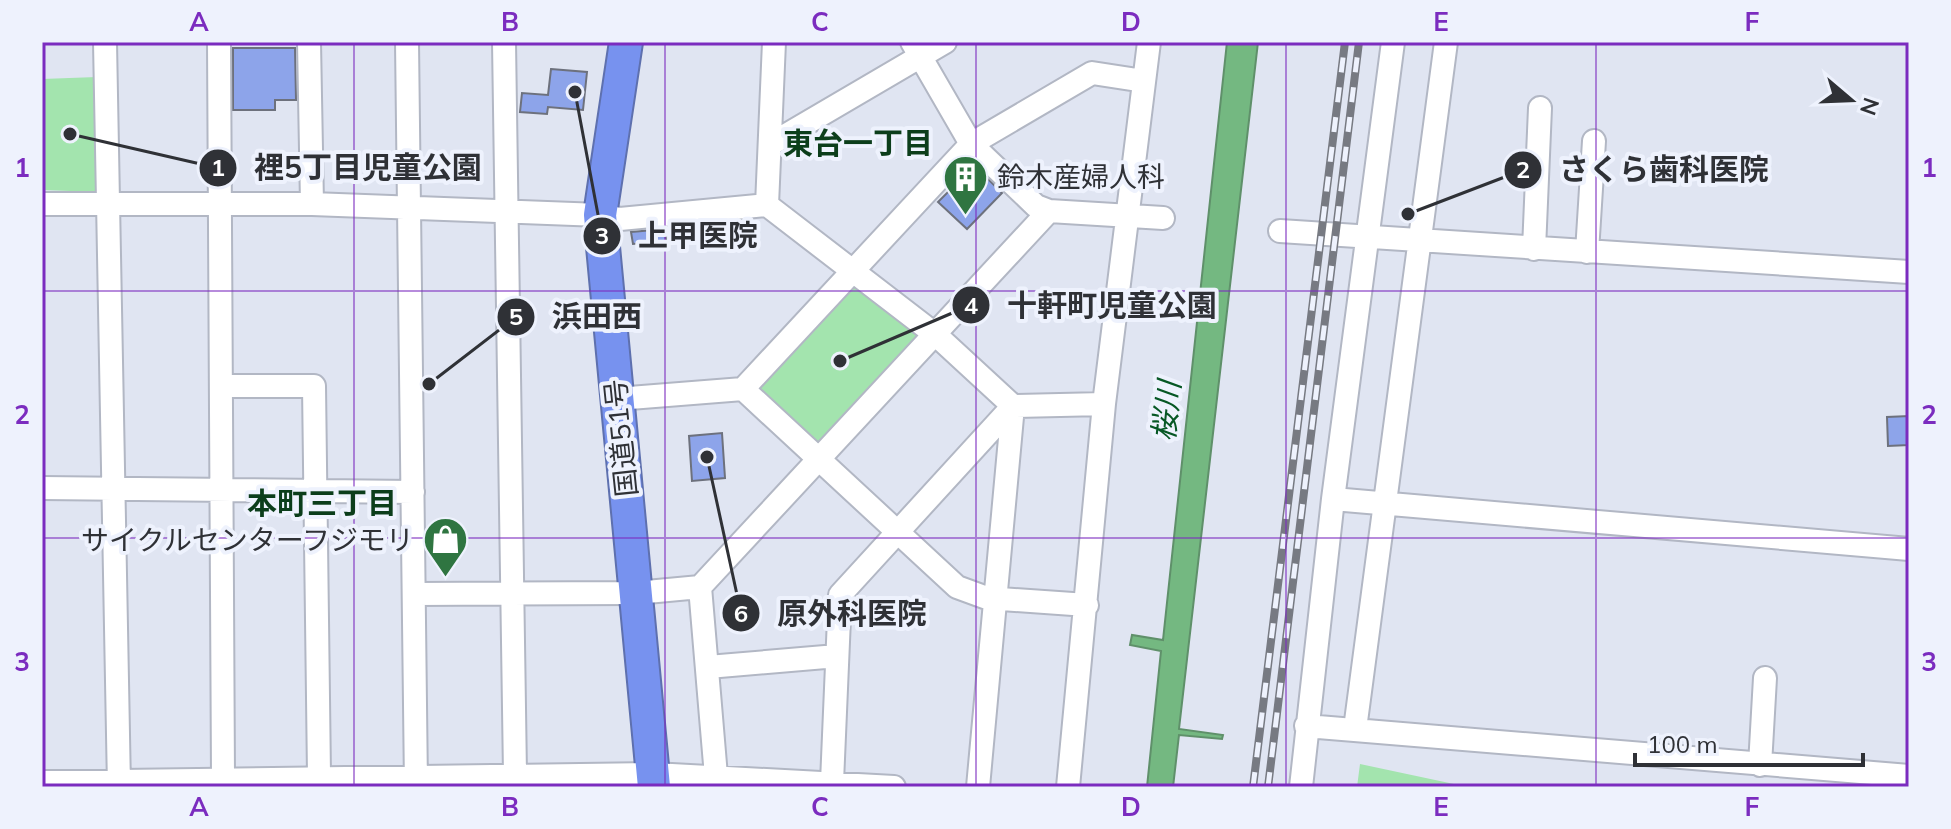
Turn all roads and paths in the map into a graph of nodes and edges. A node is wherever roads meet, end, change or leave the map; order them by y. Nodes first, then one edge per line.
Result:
1 (105, 42) edge
2 (219, 42) edge
3 (309, 42) edge
4 (407, 42) edge
5 (504, 42) edge
6 (626, 42) edge
7 (774, 42) edge
8 (945, 42) edge
9 (1149, 42) edge
10 (1393, 42) edge
11 (1446, 42) edge
12 (916, 49) edge
13 (1144, 81) junction
14 (1540, 108) dead end
15 (1594, 141) dead end
16 (771, 144) junction
17 (971, 144) junction
18 (42, 204) edge
19 (107, 204) junction
20 (219, 204) junction
21 (312, 204) junction
22 (767, 205) junction
23 (409, 208) junction
24 (508, 211) junction
25 (1049, 211) junction
26 (1126, 214) junction
27 (600, 215) junction
28 (1163, 218) dead end
29 (1280, 231) dead end
30 (1367, 239) junction
31 (1420, 242) junction
32 (1534, 249) junction
33 (1587, 252) junction
34 (852, 269) junction
35 (1909, 272) edge
36 (936, 335) junction
37 (221, 386) junction
38 (743, 389) junction
39 (617, 399) junction
40 (1104, 404) junction
41 (1013, 406) junction
42 (820, 461) junction
43 (42, 488) edge
44 (220, 489) junction
45 (113, 490) junction
46 (315, 490) junction
47 (413, 492) junction
48 (1333, 499) junction
49 (1385, 505) junction
50 (897, 534) junction
51 (1909, 549) edge
52 (700, 587) junction
53 (636, 593) junction
54 (415, 594) junction
55 (514, 594) junction
56 (997, 598) junction
57 (1087, 605) junction
58 (837, 656) junction
59 (708, 667) junction
60 (1765, 678) dead end
61 (1306, 726) junction
62 (1355, 729) junction
63 (1760, 765) junction
64 (319, 775) junction
65 (515, 775) junction
66 (716, 776) junction
67 (1909, 776) edge
68 (653, 780) edge
69 (216, 781) edge
70 (416, 781) edge
71 (42, 782) edge
72 (832, 782) junction
73 (792, 783) edge
74 (119, 784) edge
75 (894, 787) edge
76 (978, 787) edge
77 (1068, 787) edge
78 (1301, 787) edge

1 - 19 street
2 - 20 street
3 - 21 street
4 - 23 street
5 - 24 street
6 - 27 highway, 国道51号
7 - 16 street
8 - 12 street
9 - 13 street
10 - 30 street
11 - 31 street
12 - 16 street
12 - 17 street
13 - 17 street
13 - 26 street
14 - 32 street
15 - 33 street
16 - 22 street
17 - 25 street
17 - 34 street
18 - 19 street
19 - 20 street
19 - 45 street
20 - 21 street
20 - 37 street
21 - 23 street
22 - 27 street
22 - 34 street
23 - 24 street
23 - 47 street
24 - 27 street
24 - 55 street
25 - 26 street
25 - 36 street
26 - 28 street
26 - 40 street
27 - 39 highway, 国道51号
29 - 30 street
30 - 31 street
30 - 48 street
31 - 32 street
31 - 49 street
32 - 33 street
33 - 35 street
34 - 36 street
34 - 38 street
36 - 41 street
36 - 42 street
37 - 44 street
37 - 46 street
38 - 39 street
38 - 42 street
39 - 53 highway, 国道51号
40 - 41 street
40 - 57 street
41 - 50 street
41 - 56 street
42 - 50 street
42 - 52 street
43 - 45 street
44 - 45 street
44 - 46 street
44 - 69 street
45 - 74 street
46 - 47 street
46 - 64 street
47 - 54 street
48 - 49 street
48 - 61 street
49 - 51 street
49 - 62 street
50 - 56 street
50 - 58 street
52 - 53 street
52 - 59 street
53 - 55 street
53 - 68 highway, 国道51号
54 - 55 street
54 - 70 street
55 - 65 street
56 - 57 street
56 - 76 street
57 - 77 street
58 - 59 street
58 - 72 street
59 - 66 street
60 - 63 street
61 - 62 street
61 - 78 street
62 - 63 street
63 - 67 street
64 - 69 street
64 - 70 street
65 - 68 street
65 - 70 street
66 - 68 street
66 - 73 street
69 - 74 street
71 - 74 street
72 - 73 street
72 - 75 street

